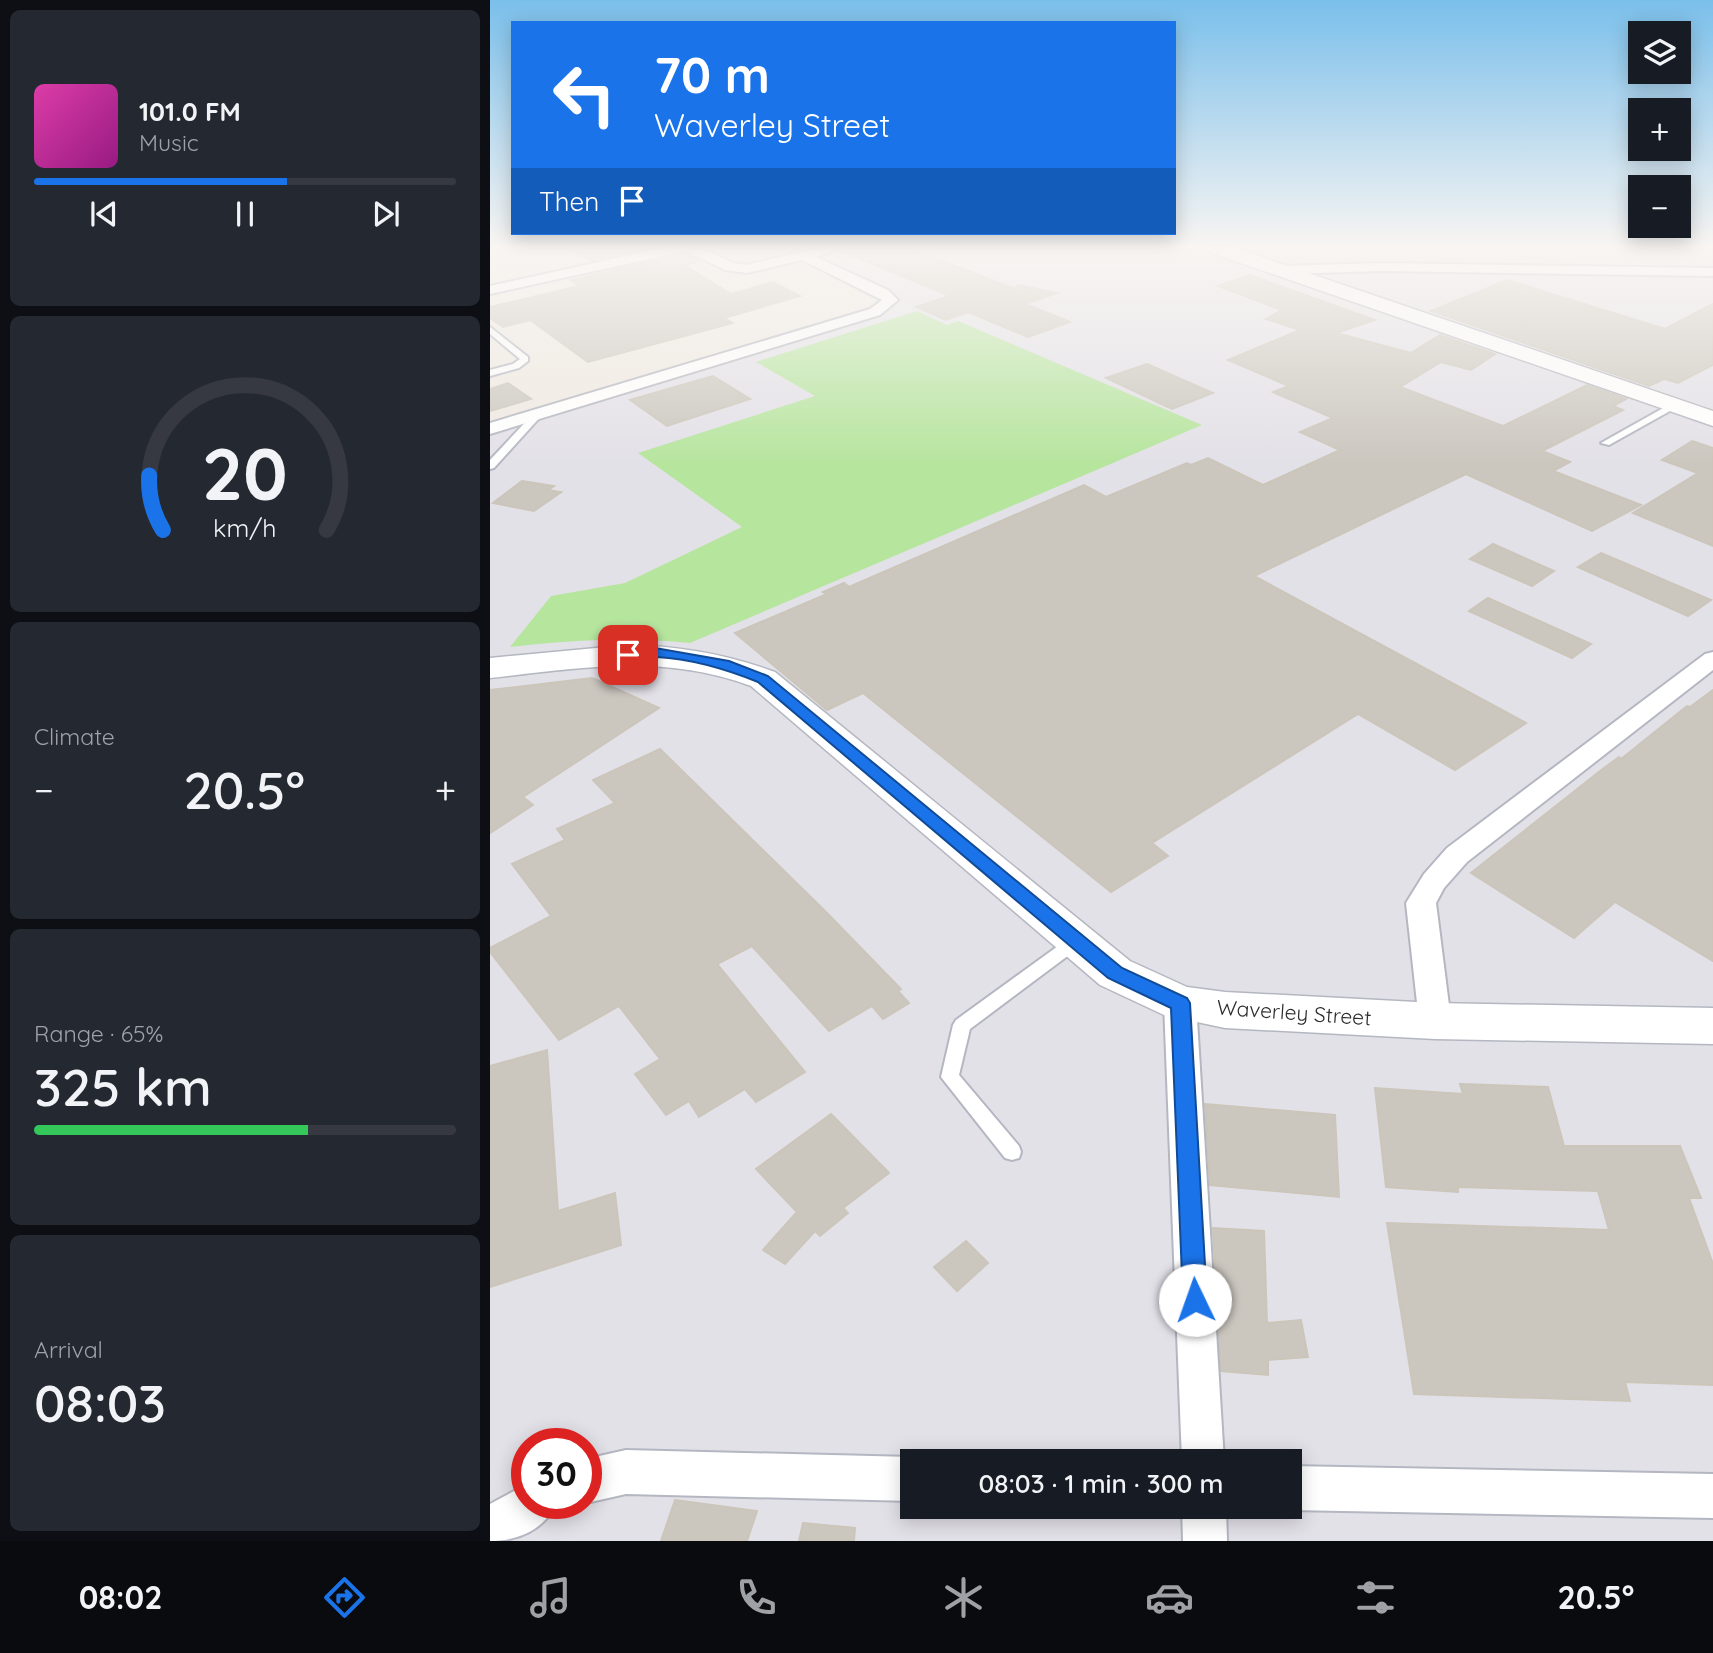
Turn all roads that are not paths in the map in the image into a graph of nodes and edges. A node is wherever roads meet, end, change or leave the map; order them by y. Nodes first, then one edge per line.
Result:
1 (849, 320) edge
2 (1425, 320) edge
3 (490, 330) edge
4 (490, 373) edge
5 (1674, 405) junction
6 (537, 415) junction
7 (1713, 419) edge
8 (490, 429) edge
9 (1606, 443) dead end
10 (490, 466) edge
11 (1713, 659) edge
12 (490, 668) edge
13 (1077, 941) junction
14 (1180, 1003) junction
15 (1435, 1021) junction
16 (1713, 1026) edge
17 (1012, 1152) dead end
18 (1202, 1449) edge
19 (602, 1477) edge
20 (900, 1479) edge
21 (1302, 1488) edge
22 (1713, 1496) edge
23 (511, 1517) edge
24 (1204, 1519) edge
25 (490, 1529) edge
26 (1205, 1541) edge

1 - 6 street
2 - 5 street
3 - 4 lane
5 - 7 street
5 - 9 lane
6 - 8 street
6 - 10 lane
11 - 15 street
12 - 13 street, Waverley Street
13 - 14 street, Waverley Street
13 - 17 lane
14 - 15 street, Waverley Street
14 - 18 street
15 - 16 street, Waverley Street
19 - 20 street
21 - 22 street
23 - 25 street
24 - 26 street

